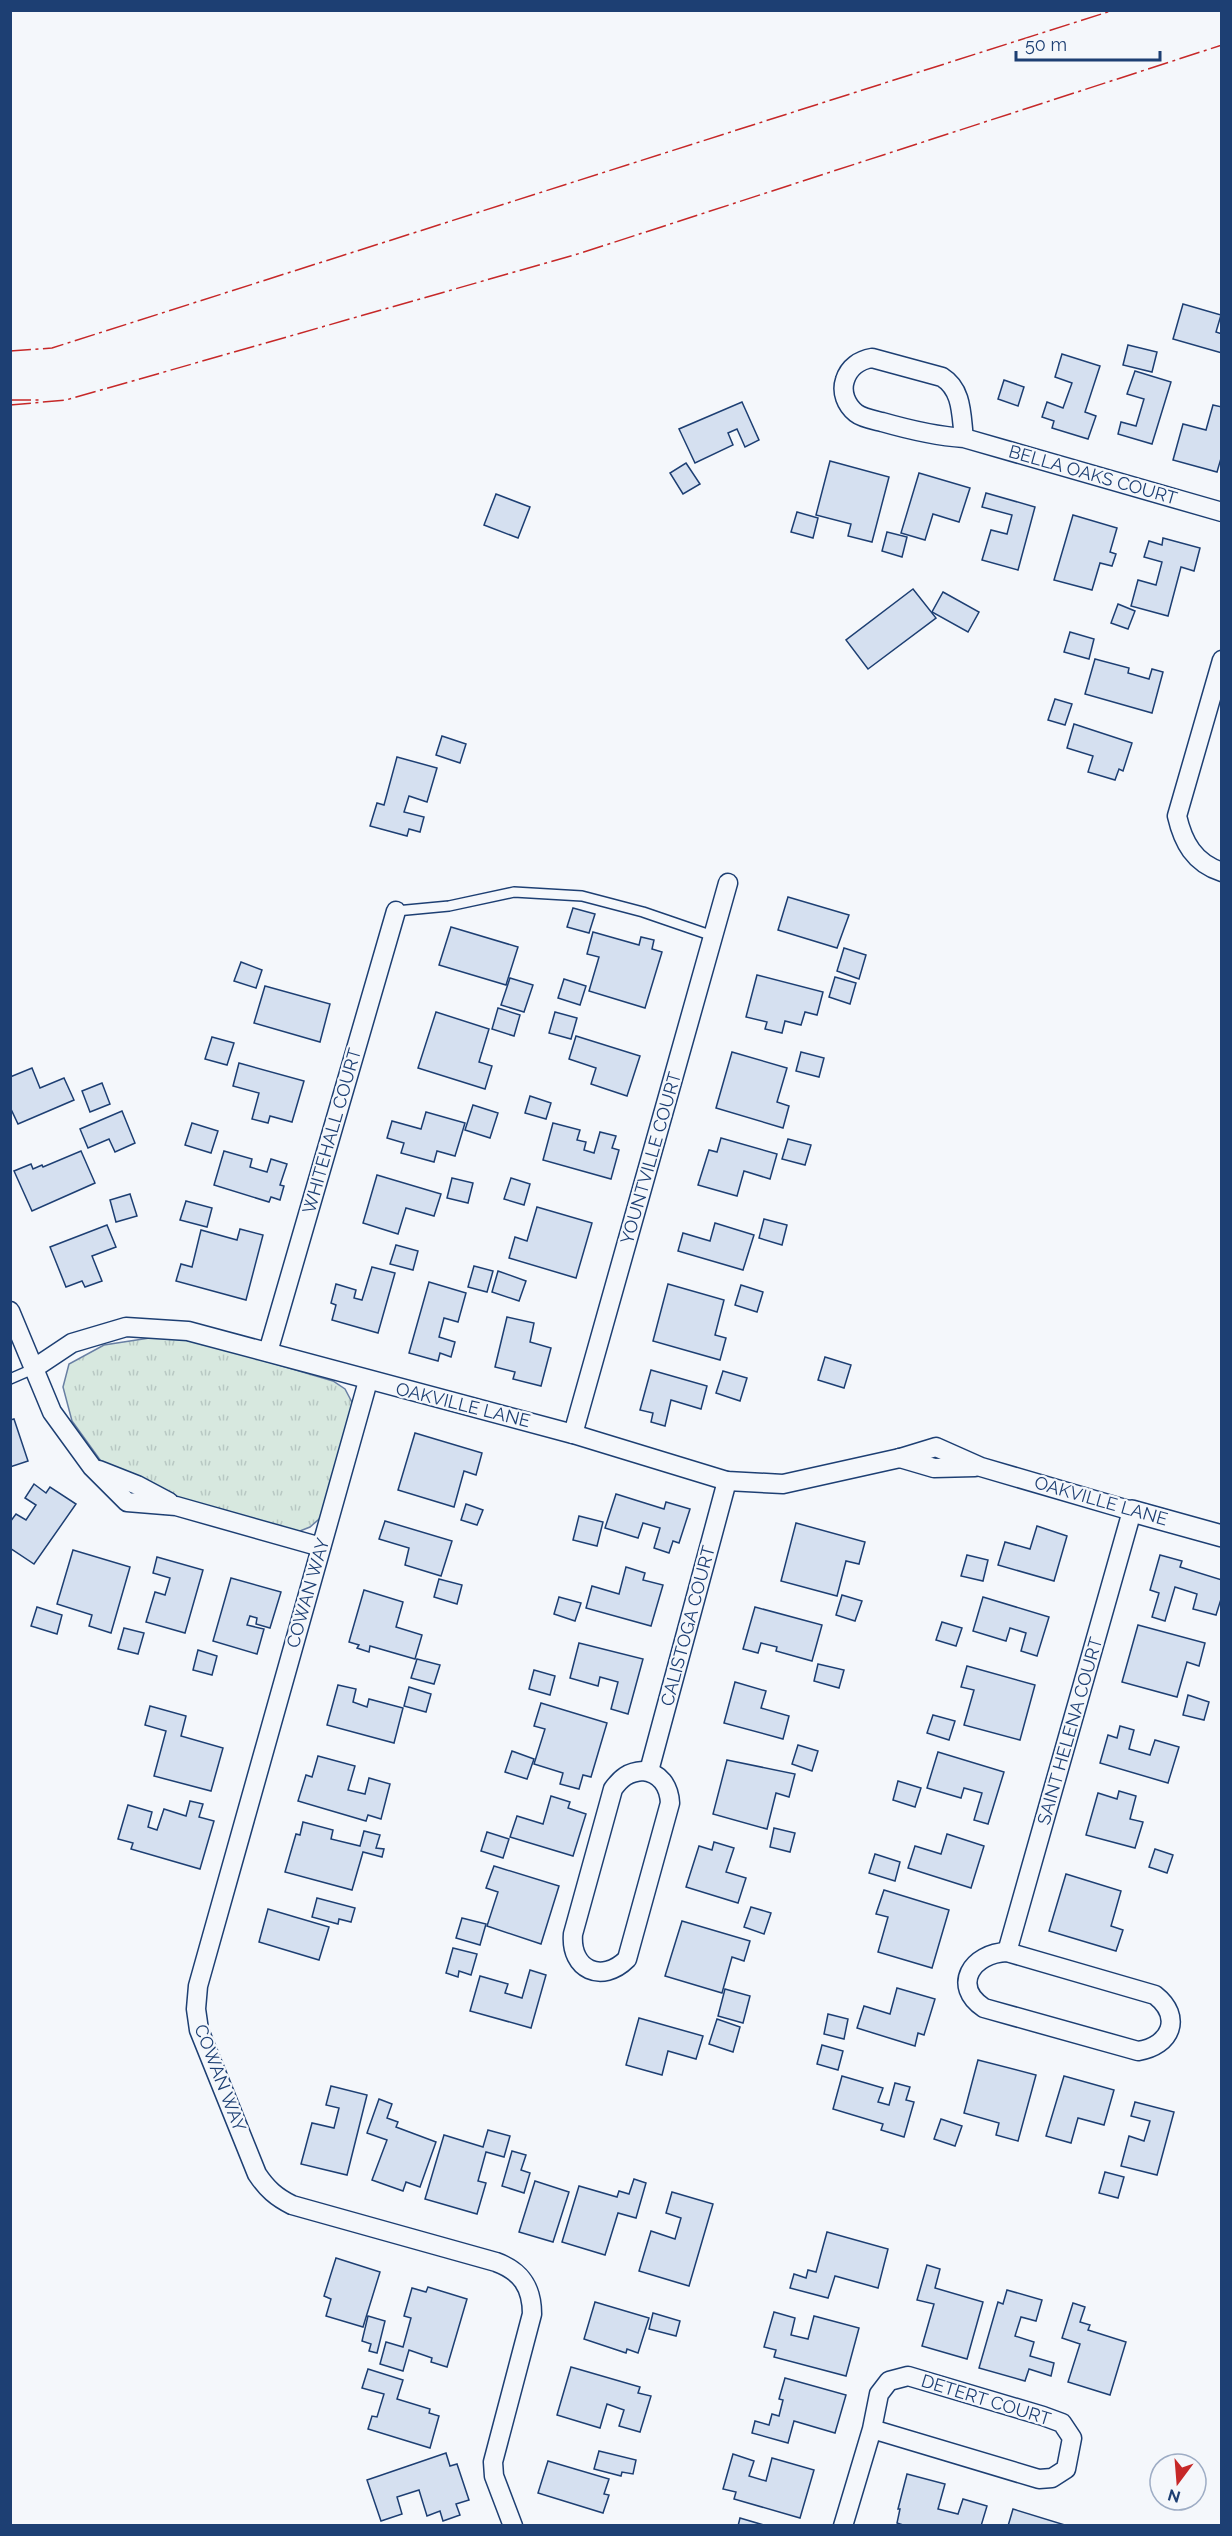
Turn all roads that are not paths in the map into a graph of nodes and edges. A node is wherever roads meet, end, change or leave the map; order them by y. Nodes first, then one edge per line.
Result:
1 (964, 438) junction
2 (1221, 512) edge
3 (1221, 660) edge
4 (1221, 872) edge
5 (728, 883) dead end
6 (396, 911) joint
7 (713, 936) junction
8 (10, 1311) edge
9 (268, 1352) junction
10 (33, 1369) junction
11 (10, 1379) edge
12 (368, 1381) junction
13 (573, 1434) junction
14 (727, 1481) junction
15 (1132, 1510) junction
16 (1221, 1536) edge
17 (321, 1547) junction
18 (649, 1771) junction
19 (1007, 1952) junction
20 (872, 2429) junction
21 (513, 2526) edge
22 (843, 2526) edge

1 - 1 street, BELLA OAKS COURT
1 - 2 street, BELLA OAKS COURT
3 - 4 street
5 - 7 street, YOUNTVILLE COURT
6 - 7 lane
6 - 9 street, WHITEHALL COURT
7 - 13 street, YOUNTVILLE COURT
8 - 10 street
9 - 10 street, OAKVILLE LANE
9 - 12 street, OAKVILLE LANE
10 - 11 lane
10 - 17 street
12 - 13 street, OAKVILLE LANE
12 - 17 street, COWAN WAY
13 - 14 street, OAKVILLE LANE
14 - 15 street, OAKVILLE LANE
14 - 18 street, CALISTOGA COURT
15 - 16 street, OAKVILLE LANE
15 - 19 street, SAINT HELENA COURT
17 - 21 street, COWAN WAY
18 - 18 street
19 - 19 street
20 - 20 street, DETERT COURT
20 - 22 street

